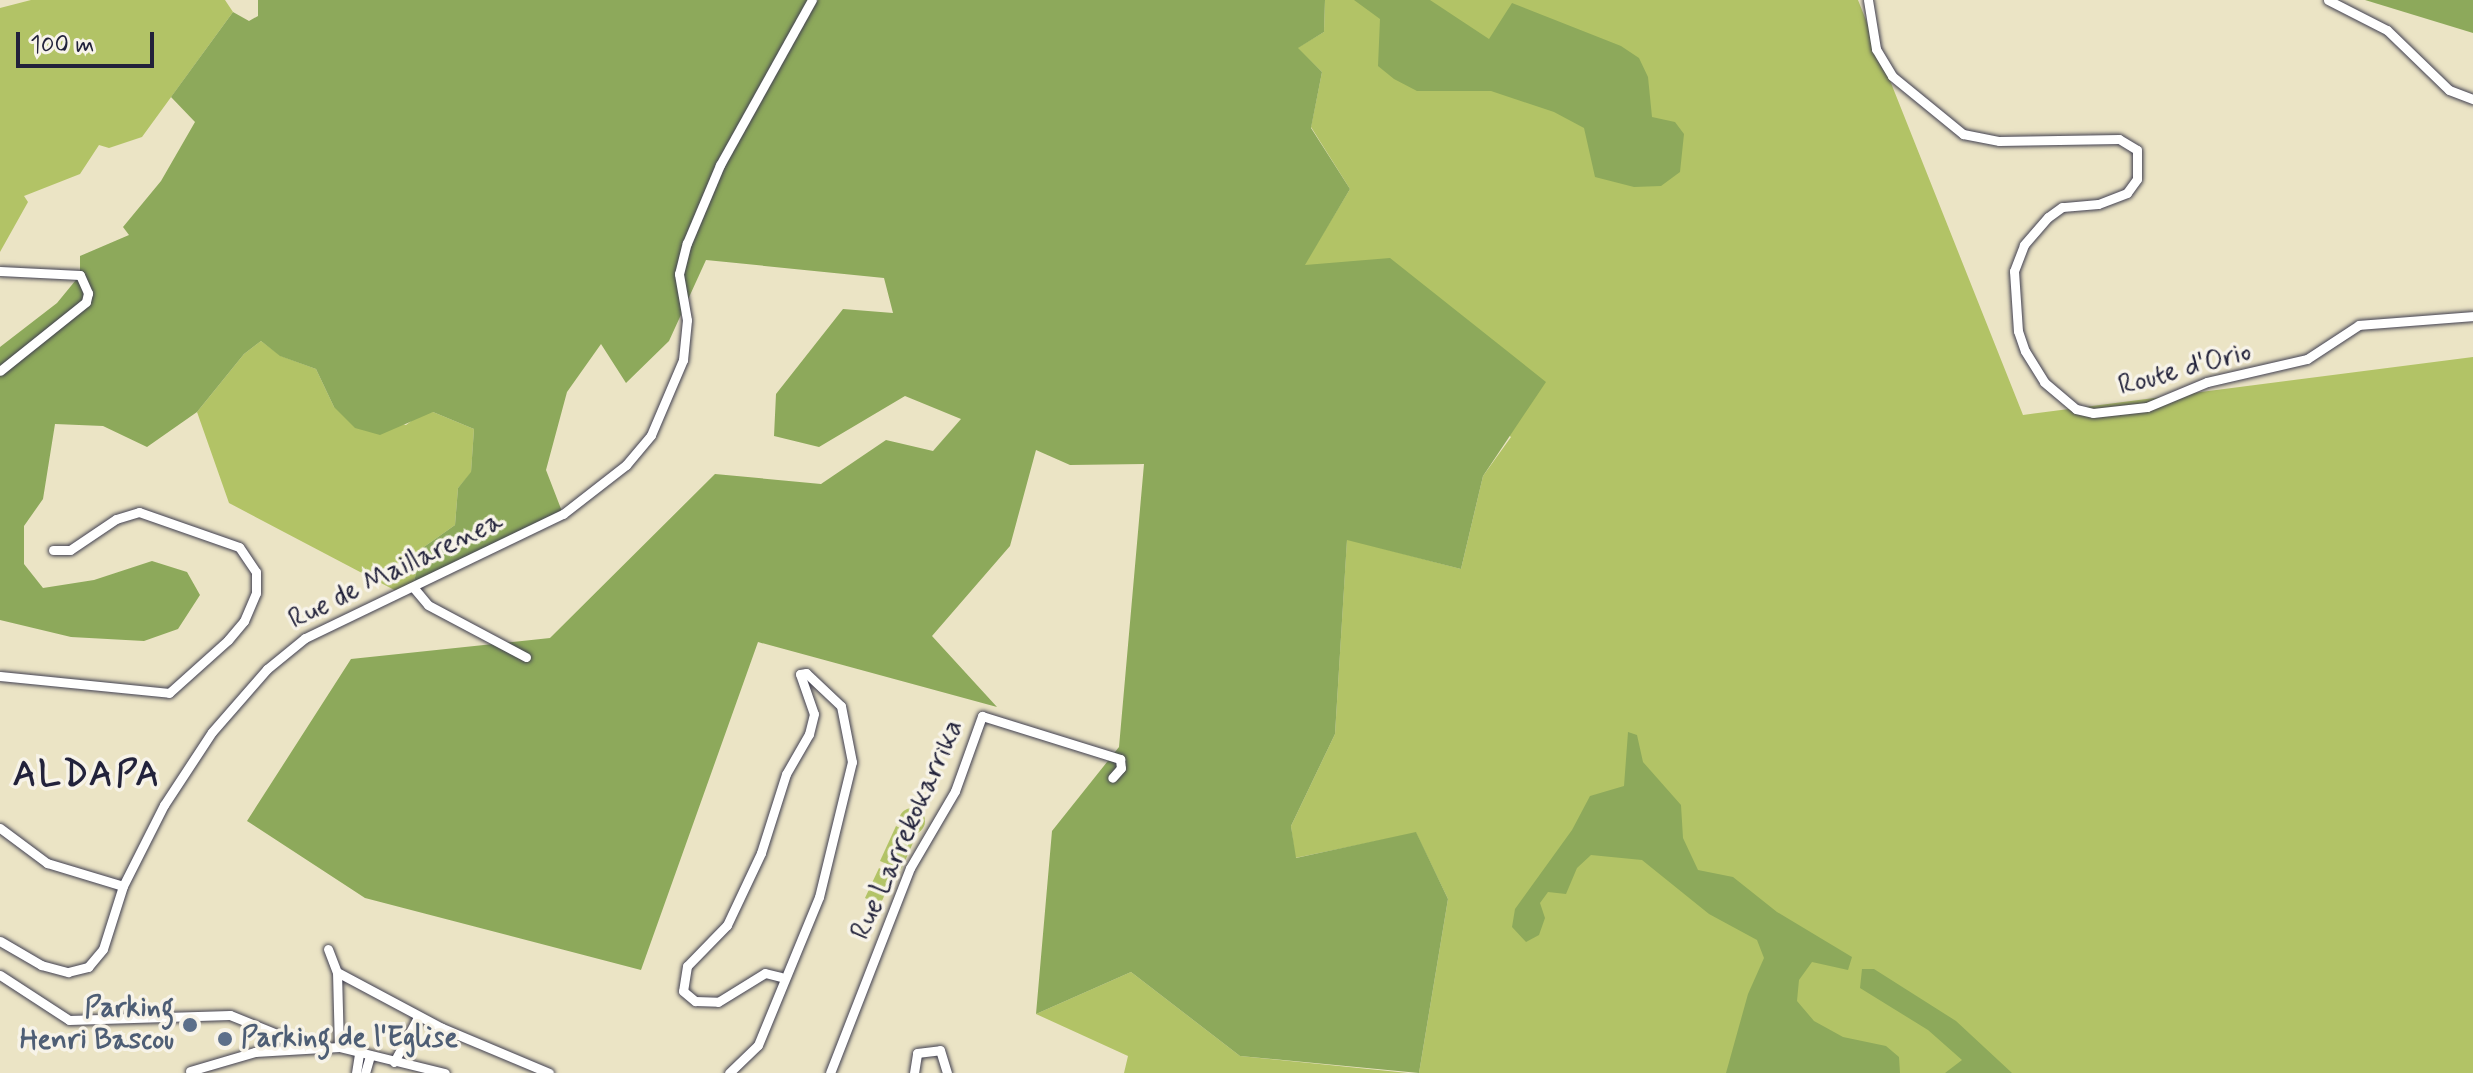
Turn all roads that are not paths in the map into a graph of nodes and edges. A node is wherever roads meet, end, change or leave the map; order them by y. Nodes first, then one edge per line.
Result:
1 (812, 0) edge
2 (1868, 0) edge
3 (2328, 0) edge
4 (2473, 99) edge
5 (0, 271) edge
6 (2473, 316) edge
7 (0, 371) edge
8 (53, 550) dead end
9 (413, 587) junction
10 (526, 657) dead end
11 (0, 676) edge
12 (1112, 778) dead end
13 (0, 828) edge
14 (123, 886) junction
15 (0, 941) edge
16 (328, 949) dead end
17 (337, 972) junction
18 (0, 975) edge
19 (781, 977) junction
20 (418, 1017) junction
21 (339, 1044) junction
22 (292, 1047) junction
23 (364, 1056) junction
24 (394, 1062) junction
25 (190, 1071) edge
26 (356, 1073) edge
27 (365, 1073) edge
28 (445, 1073) edge
29 (549, 1073) edge
30 (729, 1073) edge
31 (830, 1073) edge
32 (914, 1073) edge
33 (947, 1073) edge

1 - 9 street, Rue de Maillarenea
2 - 6 street, Route d'Orio
3 - 4 street
5 - 7 street
8 - 11 street
9 - 10 street
9 - 14 street, Rue de Maillarenea
12 - 31 street, Rue Larrekokarrika
13 - 14 street
14 - 15 street, Rue de Maillarenea
16 - 17 street
17 - 20 street
17 - 21 street
18 - 22 street
19 - 19 street
19 - 30 street
20 - 24 street
20 - 29 street
21 - 22 street
21 - 23 street
22 - 25 street
23 - 24 street
23 - 26 street
23 - 27 street
24 - 28 street
32 - 33 street

